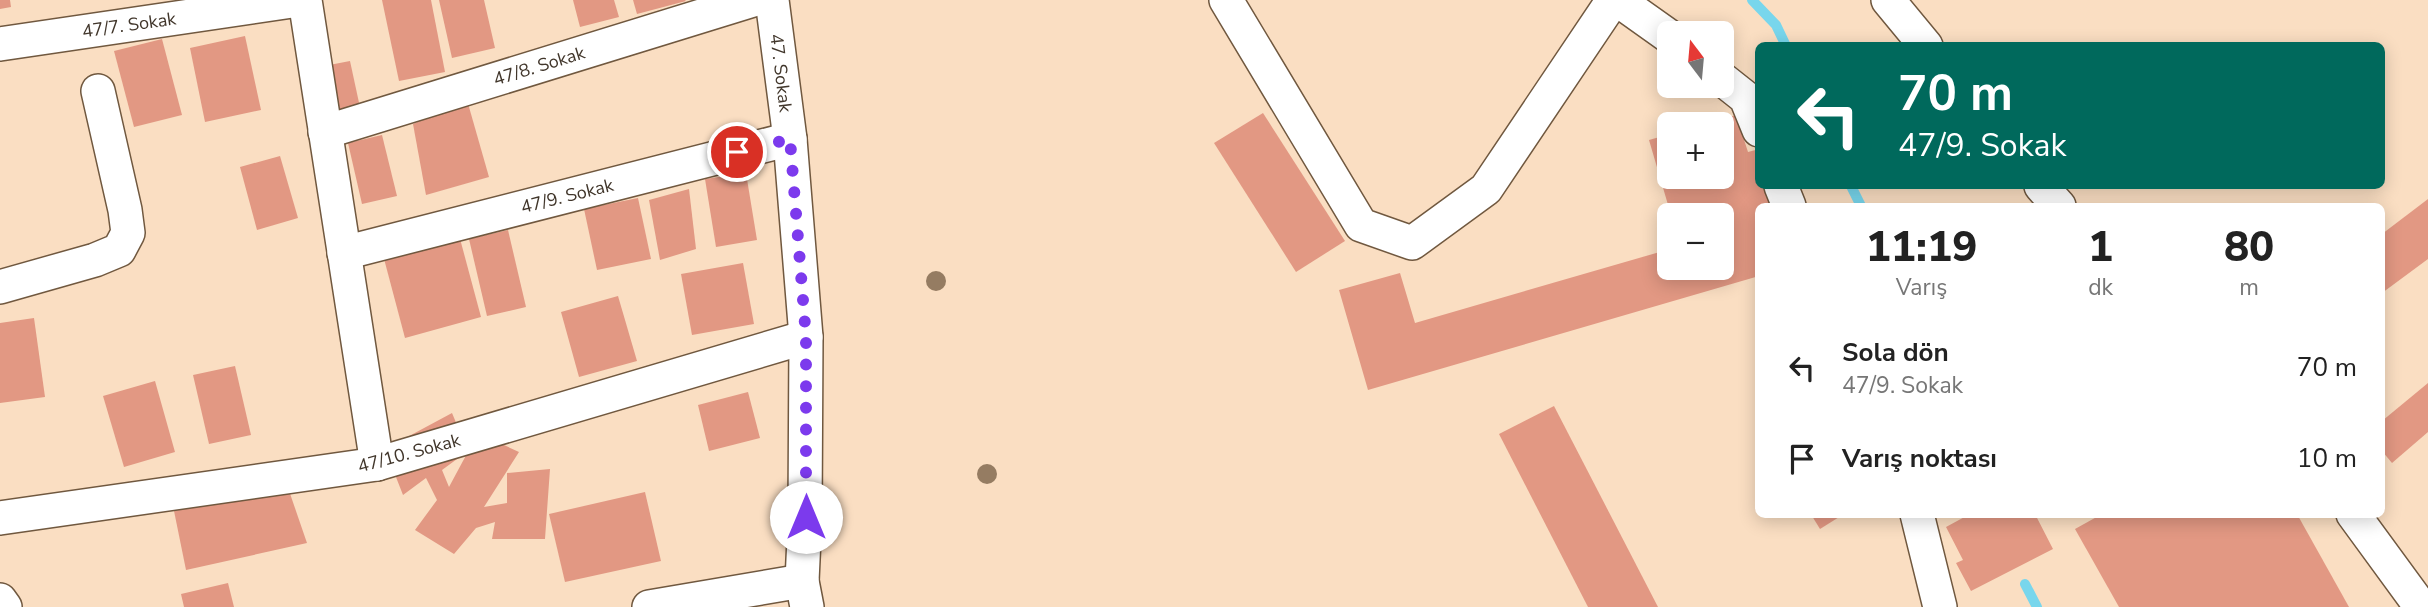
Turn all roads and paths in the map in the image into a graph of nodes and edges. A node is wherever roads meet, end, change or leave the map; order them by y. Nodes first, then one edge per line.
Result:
1 (299, 0) edge
2 (305, 0) edge
3 (753, 0) edge
4 (772, 0) edge
5 (1226, 0) edge
6 (1613, 0) edge
7 (1618, 0) edge
8 (1888, 0) edge
9 (1657, 28) edge
10 (1923, 42) edge
11 (0, 44) edge
12 (1734, 88) edge
13 (98, 91) dead end
14 (1755, 120) edge
15 (326, 132) junction
16 (790, 139) junction
17 (2044, 189) edge
18 (2056, 203) edge
19 (344, 253) junction
20 (0, 287) edge
21 (806, 337) junction
22 (377, 464) junction
23 (0, 518) edge
24 (1918, 518) edge
25 (2356, 518) edge
26 (805, 594) edge
27 (0, 600) edge
28 (5, 607) edge
29 (649, 607) edge
30 (1940, 607) edge
31 (2421, 607) edge

1 - 11 street, 47/7. Sokak
2 - 15 street
3 - 15 street, 47/8. Sokak
4 - 16 street, 47. Sokak
5 - 6 street
7 - 9 street
8 - 10 street
12 - 14 street
13 - 20 street
15 - 19 street
16 - 19 street, 47/9. Sokak
16 - 21 street, 47. Sokak
17 - 18 street
19 - 22 street
21 - 22 street, 47/10. Sokak
21 - 26 street, 47. Sokak
22 - 23 street, 47/10. Sokak
24 - 30 street
25 - 31 street
26 - 29 street
27 - 28 street

